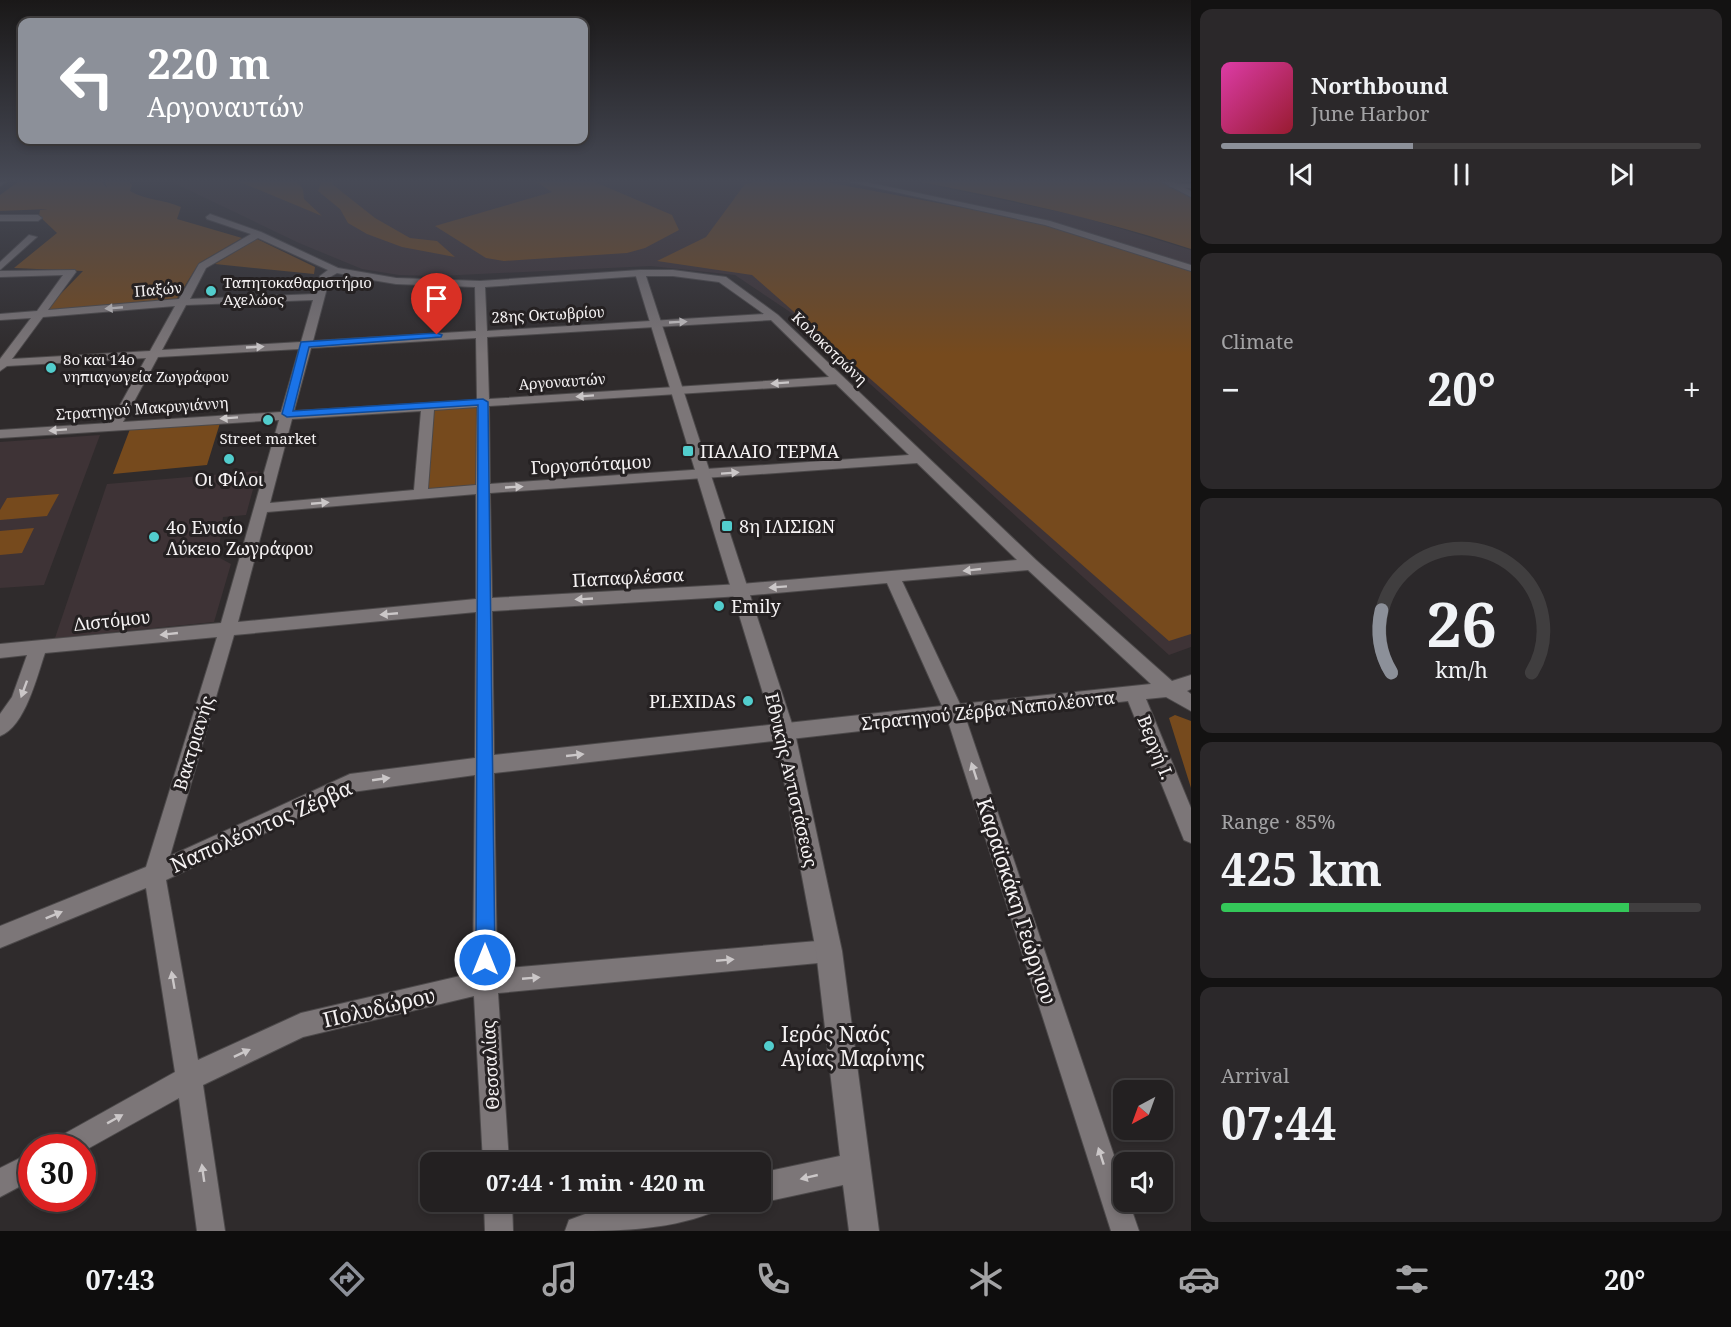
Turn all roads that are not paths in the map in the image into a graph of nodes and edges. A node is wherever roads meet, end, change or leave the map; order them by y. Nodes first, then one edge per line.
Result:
1 (29, 239) edge
2 (248, 239) edge
3 (270, 239) edge
4 (1101, 239) edge
5 (1125, 239) edge
6 (1191, 259) edge
7 (0, 267) edge
8 (1191, 267) edge
9 (335, 270) junction
10 (639, 273) junction
11 (0, 274) edge
12 (370, 277) junction
13 (480, 284) junction
14 (322, 285) junction
15 (320, 297) junction
16 (182, 302) junction
17 (39, 315) junction
18 (0, 317) edge
19 (774, 317) junction
20 (654, 323) junction
21 (482, 332) junction
22 (305, 344) junction
23 (155, 353) junction
24 (1, 364) edge
25 (838, 380) junction
26 (677, 390) junction
27 (483, 402) junction
28 (429, 405) junction
29 (287, 414) junction
30 (116, 426) junction
31 (0, 434) edge
32 (922, 458) junction
33 (704, 475) junction
34 (483, 489) junction
35 (421, 494) junction
36 (262, 508) junction
37 (1031, 564) junction
38 (893, 578) junction
39 (741, 590) junction
40 (482, 605) junction
41 (228, 628) junction
42 (39, 647) junction
43 (0, 651) edge
44 (1191, 682) edge
45 (1169, 689) junction
46 (1134, 693) junction
47 (1191, 703) edge
48 (955, 714) junction
49 (0, 728) edge
50 (785, 733) junction
51 (485, 765) junction
52 (1190, 830) edge
53 (154, 874) junction
54 (0, 937) edge
55 (829, 951) junction
56 (485, 982) junction
57 (189, 1078) junction
58 (89, 1134) edge
59 (494, 1152) edge
60 (857, 1167) junction
61 (18, 1173) edge
62 (0, 1183) edge
63 (771, 1186) edge
64 (498, 1212) edge
65 (655, 1212) edge
66 (211, 1231) edge
67 (499, 1231) edge
68 (580, 1231) edge
69 (864, 1231) edge
70 (1125, 1231) edge

1 - 7 street
2 - 16 street
3 - 9 street, Κολοκοτρώνη
4 - 8 street
5 - 6 street
9 - 12 street, Κολοκοτρώνη
9 - 14 street
10 - 13 street, Κολοκοτρώνη
10 - 19 street, Κολοκοτρώνη
10 - 20 street, Εθνικής Αντιστάσεως
11 - 17 street
12 - 13 street, Κολοκοτρώνη
12 - 14 street, Κολοκοτρώνη
13 - 21 street, Θεσσαλίας
14 - 15 street, Βακτριανής
15 - 16 street, Παξών
15 - 22 street, Βακτριανής
16 -> 17 street, Παξών
16 - 23 street
17 - 18 street, Παξών
17 - 24 street
20 -> 19 street, 28ης Οκτωβρίου
19 - 25 street, Κολοκοτρώνη
20 - 21 street, 28ης Οκτωβρίου
20 - 26 street, Εθνικής Αντιστάσεως
21 - 22 street, 28ης Οκτωβρίου
21 - 27 street, Θεσσαλίας
23 -> 22 street, 28ης Οκτωβρίου
22 - 29 street, Βακτριανής
23 - 24 street, 28ης Οκτωβρίου
23 - 30 street
25 -> 26 street, Αργοναυτών
25 - 32 street, Κολοκοτρώνη
26 -> 27 street, Αργοναυτών
26 - 33 street, Εθνικής Αντιστάσεως
27 - 28 street, Αργοναυτών
27 - 34 street, Θεσσαλίας
28 - 29 street, Αργοναυτών
28 - 35 street
29 -> 30 street, Στρατηγού Μακρυγιάννη
29 - 36 street, Βακτριανής
30 -> 31 street, Στρατηγού Μακρυγιάννη
33 -> 32 street, Γοργοπόταμου
32 - 37 street, Κολοκοτρώνη
34 -> 33 street, Γοργοπόταμου
33 - 39 street, Εθνικής Αντιστάσεως
34 - 35 street, Γοργοπόταμου
34 - 40 street, Θεσσαλίας
36 -> 35 street, Γοργοπόταμου
36 - 41 street, Βακτριανής
37 -> 38 street, Παπαφλέσσα
37 - 45 street, Κολοκοτρώνη
38 -> 39 street, Παπαφλέσσα
38 - 48 street, Καραϊσκάκη Γεώργιου
39 -> 40 street, Παπαφλέσσα
39 - 50 street, Εθνικής Αντιστάσεως
40 -> 41 street, Παπαφλέσσα
40 - 51 street, Θεσσαλίας
41 -> 42 street, Διστόμου
41 - 53 street, Βακτριανής
42 - 43 street, Διστόμου
42 -> 49 street
44 - 45 street, Στρατηγού Ζέρβα Ναπολέοντα
45 - 46 street, Στρατηγού Ζέρβα Ναπολέοντα
45 - 47 street, Κολοκοτρώνη
46 - 48 street, Στρατηγού Ζέρβα Ναπολέοντα
46 - 52 street, Βεργή Ι.
48 - 50 street, Στρατηγού Ζέρβα Ναπολέοντα
70 -> 48 street, Καραϊσκάκη Γεώργιου
51 -> 50 street, Ναπολέοντος Ζέρβα
50 - 55 street, Εθνικής Αντιστάσεως
53 -> 51 street, Ναπολέοντος Ζέρβα
51 - 56 street, Θεσσαλίας
54 -> 53 street, Ναπολέοντος Ζέρβα
57 -> 53 street, Βακτριανής
56 -> 55 street, Πολυδώρου
55 - 60 street, Εθνικής Αντιστάσεως
57 -> 56 street, Πολυδώρου
56 - 59 street, Θεσσαλίας
58 -> 57 street, Πολυδώρου
66 -> 57 street, Βακτριανής
60 -> 63 street
60 - 69 street, Εθνικής Αντιστάσεως
61 - 62 street
64 - 67 street
65 - 68 street

